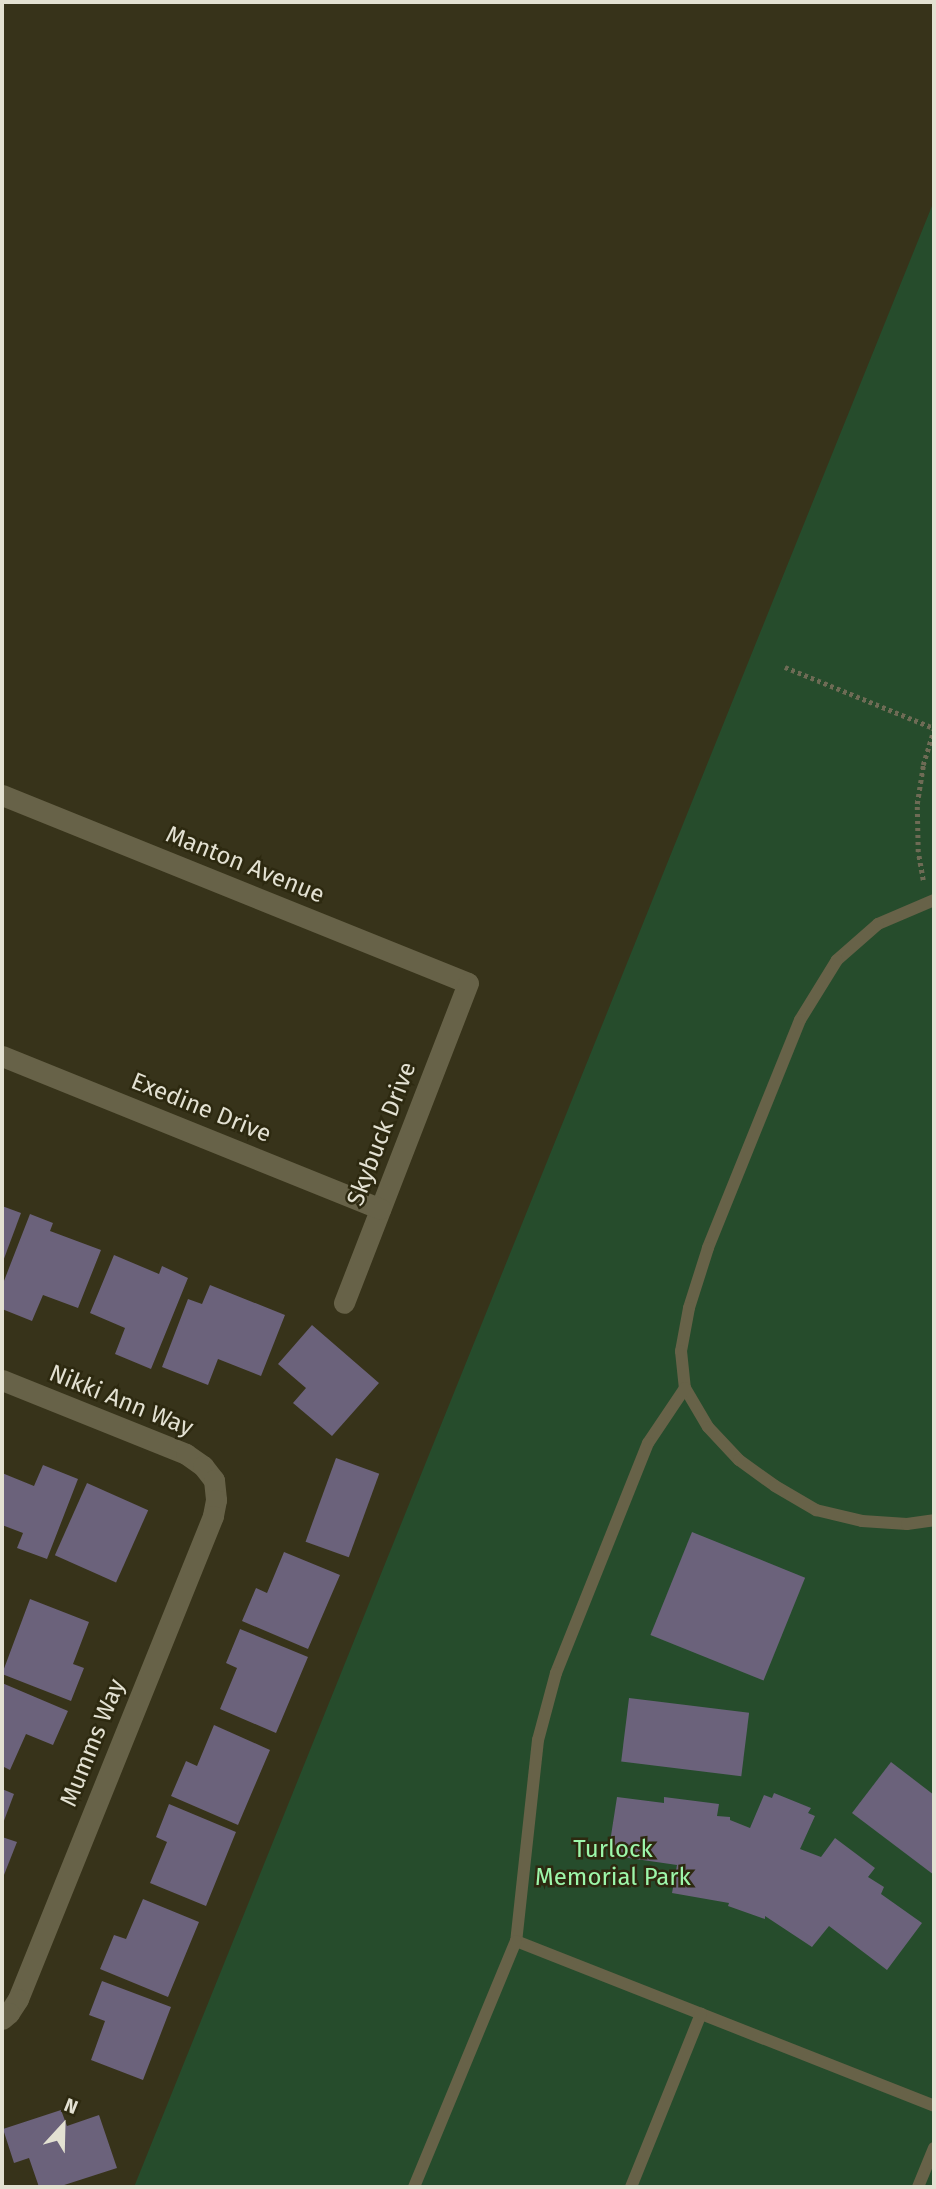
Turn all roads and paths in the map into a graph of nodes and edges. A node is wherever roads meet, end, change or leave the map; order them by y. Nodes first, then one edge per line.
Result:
1 (785, 667) dead end
2 (934, 729) edge
3 (2, 794) edge
4 (923, 880) dead end
5 (934, 900) edge
6 (468, 983) joint
7 (2, 1056) edge
8 (380, 1209) junction
9 (344, 1303) dead end
10 (2, 1380) edge
11 (685, 1388) junction
12 (214, 1480) joint
13 (934, 1520) edge
14 (516, 1941) junction
15 (701, 2014) junction
16 (2, 2019) edge
17 (934, 2106) edge
18 (934, 2148) edge
19 (414, 2187) edge
20 (631, 2187) edge
21 (918, 2187) edge

1 - 2 path
2 - 4 path
3 - 6 street, Manton Avenue
5 - 11 lane
6 - 8 street, Skybuck Drive
7 - 8 street, Exedine Drive
8 - 9 street, Skybuck Drive
10 - 12 street, Nikki Ann Way
11 - 13 lane
11 - 14 lane
12 - 16 street, Mumms Way
14 - 15 lane
14 - 19 lane
15 - 17 lane
15 - 20 lane
18 - 21 lane

